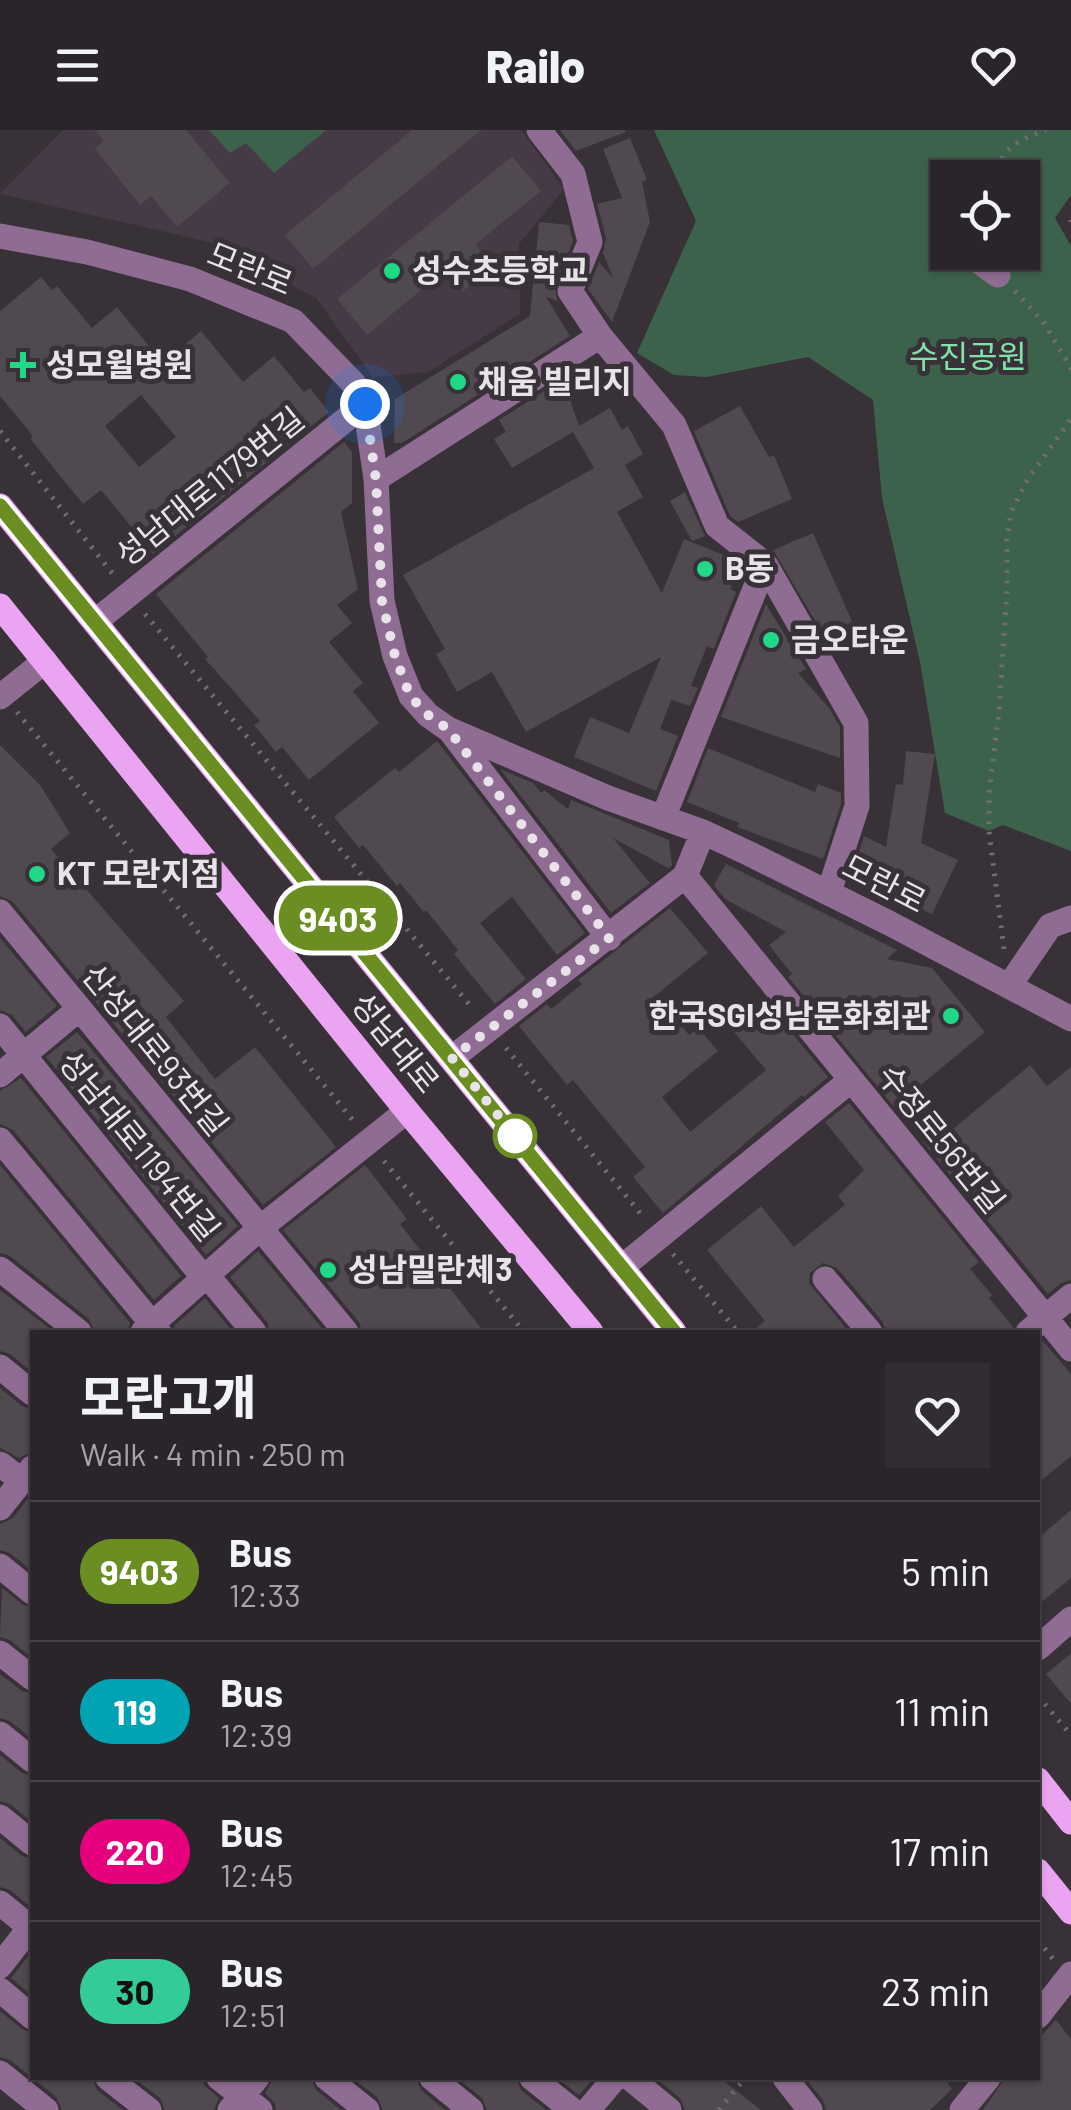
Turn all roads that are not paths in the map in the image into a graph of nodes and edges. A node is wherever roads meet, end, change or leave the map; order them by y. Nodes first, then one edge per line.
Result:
1 (540, 130) edge
2 (0, 236) edge
3 (991, 270) edge
4 (998, 275) road end
5 (600, 336) junction
6 (365, 404) junction
7 (376, 480) junction
8 (0, 506) edge
9 (765, 564) junction
10 (0, 606) edge
11 (96, 622) junction
12 (44, 661) junction
13 (1, 696) edge
14 (448, 729) junction
15 (663, 818) junction
16 (703, 832) junction
17 (685, 876) junction
18 (829, 892) junction
19 (0, 912) edge
20 (1071, 918) edge
21 (609, 938) junction
22 (1009, 986) junction
23 (79, 1009) junction
24 (1071, 1019) edge
25 (0, 1026) edge
26 (24, 1055) junction
27 (452, 1058) junction
28 (0, 1075) edge
29 (851, 1080) junction
30 (407, 1111) junction
31 (0, 1140) edge
32 (259, 1229) junction
33 (621, 1268) junction
34 (0, 1269) edge
35 (205, 1276) junction
36 (825, 1279) dead end
37 (1071, 1296) edge
38 (1036, 1325) edge
39 (151, 1329) edge
40 (76, 1330) edge
41 (252, 1330) edge
42 (344, 1330) edge
43 (589, 1330) edge
44 (672, 1330) edge
45 (868, 1330) edge
46 (1071, 1349) edge
47 (0, 1367) edge
48 (30, 1391) edge
49 (0, 1464) edge
50 (26, 1484) edge
51 (0, 1508) edge
52 (0, 1566) edge
53 (30, 1590) edge
54 (1071, 1619) edge
55 (1040, 1646) edge
56 (0, 1653) edge
57 (30, 1676) edge
58 (0, 1734) edge
59 (30, 1758) edge
60 (1040, 1783) edge
61 (0, 1817) edge
62 (1071, 1822) edge
63 (30, 1841) edge
64 (1040, 1873) edge
65 (0, 1904) edge
66 (1071, 1912) edge
67 (30, 1926) edge
68 (30, 1930) edge
69 (0, 1966) edge
70 (1071, 1974) edge
71 (0, 1990) edge
72 (1040, 2013) edge
73 (30, 2014) edge
74 (0, 2073) edge
75 (111, 2080) edge
76 (223, 2080) edge
77 (330, 2080) edge
78 (434, 2080) edge
79 (534, 2080) edge
80 (613, 2080) edge
81 (632, 2080) edge
82 (787, 2080) edge
83 (247, 2098) edge
84 (46, 2110) edge
85 (149, 2110) edge
86 (367, 2110) edge
87 (471, 2110) edge
88 (572, 2110) edge
89 (588, 2110) edge
90 (669, 2110) edge
91 (810, 2110) edge

1 - 5 street
2 - 6 street, 모란로
3 - 4 street
5 - 7 street
5 - 9 street
6 - 7 street, 모란로
6 - 11 street, 성남대로1179번길
7 - 14 street, 모란로
8 - 11 main road, 성남대로
9 - 15 street
9 - 18 street
10 - 12 main road, 성남대로
11 - 27 main road, 성남대로
12 - 13 street
12 - 30 main road, 성남대로
14 - 15 street, 모란로
14 - 21 street, 모란로
15 - 16 street, 모란로
16 - 17 street, 성남대로
16 - 18 street, 모란로
17 - 21 street, 성남대로
17 - 29 street, 수정로56번길
18 - 22 street, 모란로
19 - 23 street, 산성대로93번길
20 - 22 street
21 - 27 street, 성남대로
22 - 24 street, 모란로
23 - 26 street
23 - 32 street, 산성대로93번길
25 - 26 street, 성남대로1194번길
26 - 28 street
26 - 35 street, 성남대로1194번길
27 - 33 main road, 성남대로
29 - 33 street
29 - 38 street, 수정로56번길
30 - 32 street, 성남대로1194번길
30 - 43 main road, 성남대로
31 - 39 street
32 - 35 street, 성남대로1194번길
32 - 42 street, 산성대로93번길
33 - 44 main road, 성남대로
34 - 40 street
35 - 39 street, 성남대로1194번길
35 - 41 street, 성남대로1194번길
36 - 45 street
37 - 38 street
38 - 46 street, 수정로56번길
47 - 48 street
49 - 50 street
50 - 51 street
52 - 53 street
54 - 55 street
56 - 57 street
58 - 59 street
60 - 62 main road
61 - 63 street
64 - 66 main road
65 - 67 street
68 - 69 street
70 - 72 street
71 - 73 street
74 - 84 street
75 - 85 street
76 - 83 street
77 - 86 street
78 - 87 street
79 - 88 street
80 - 89 street
81 - 90 street
82 - 91 street

